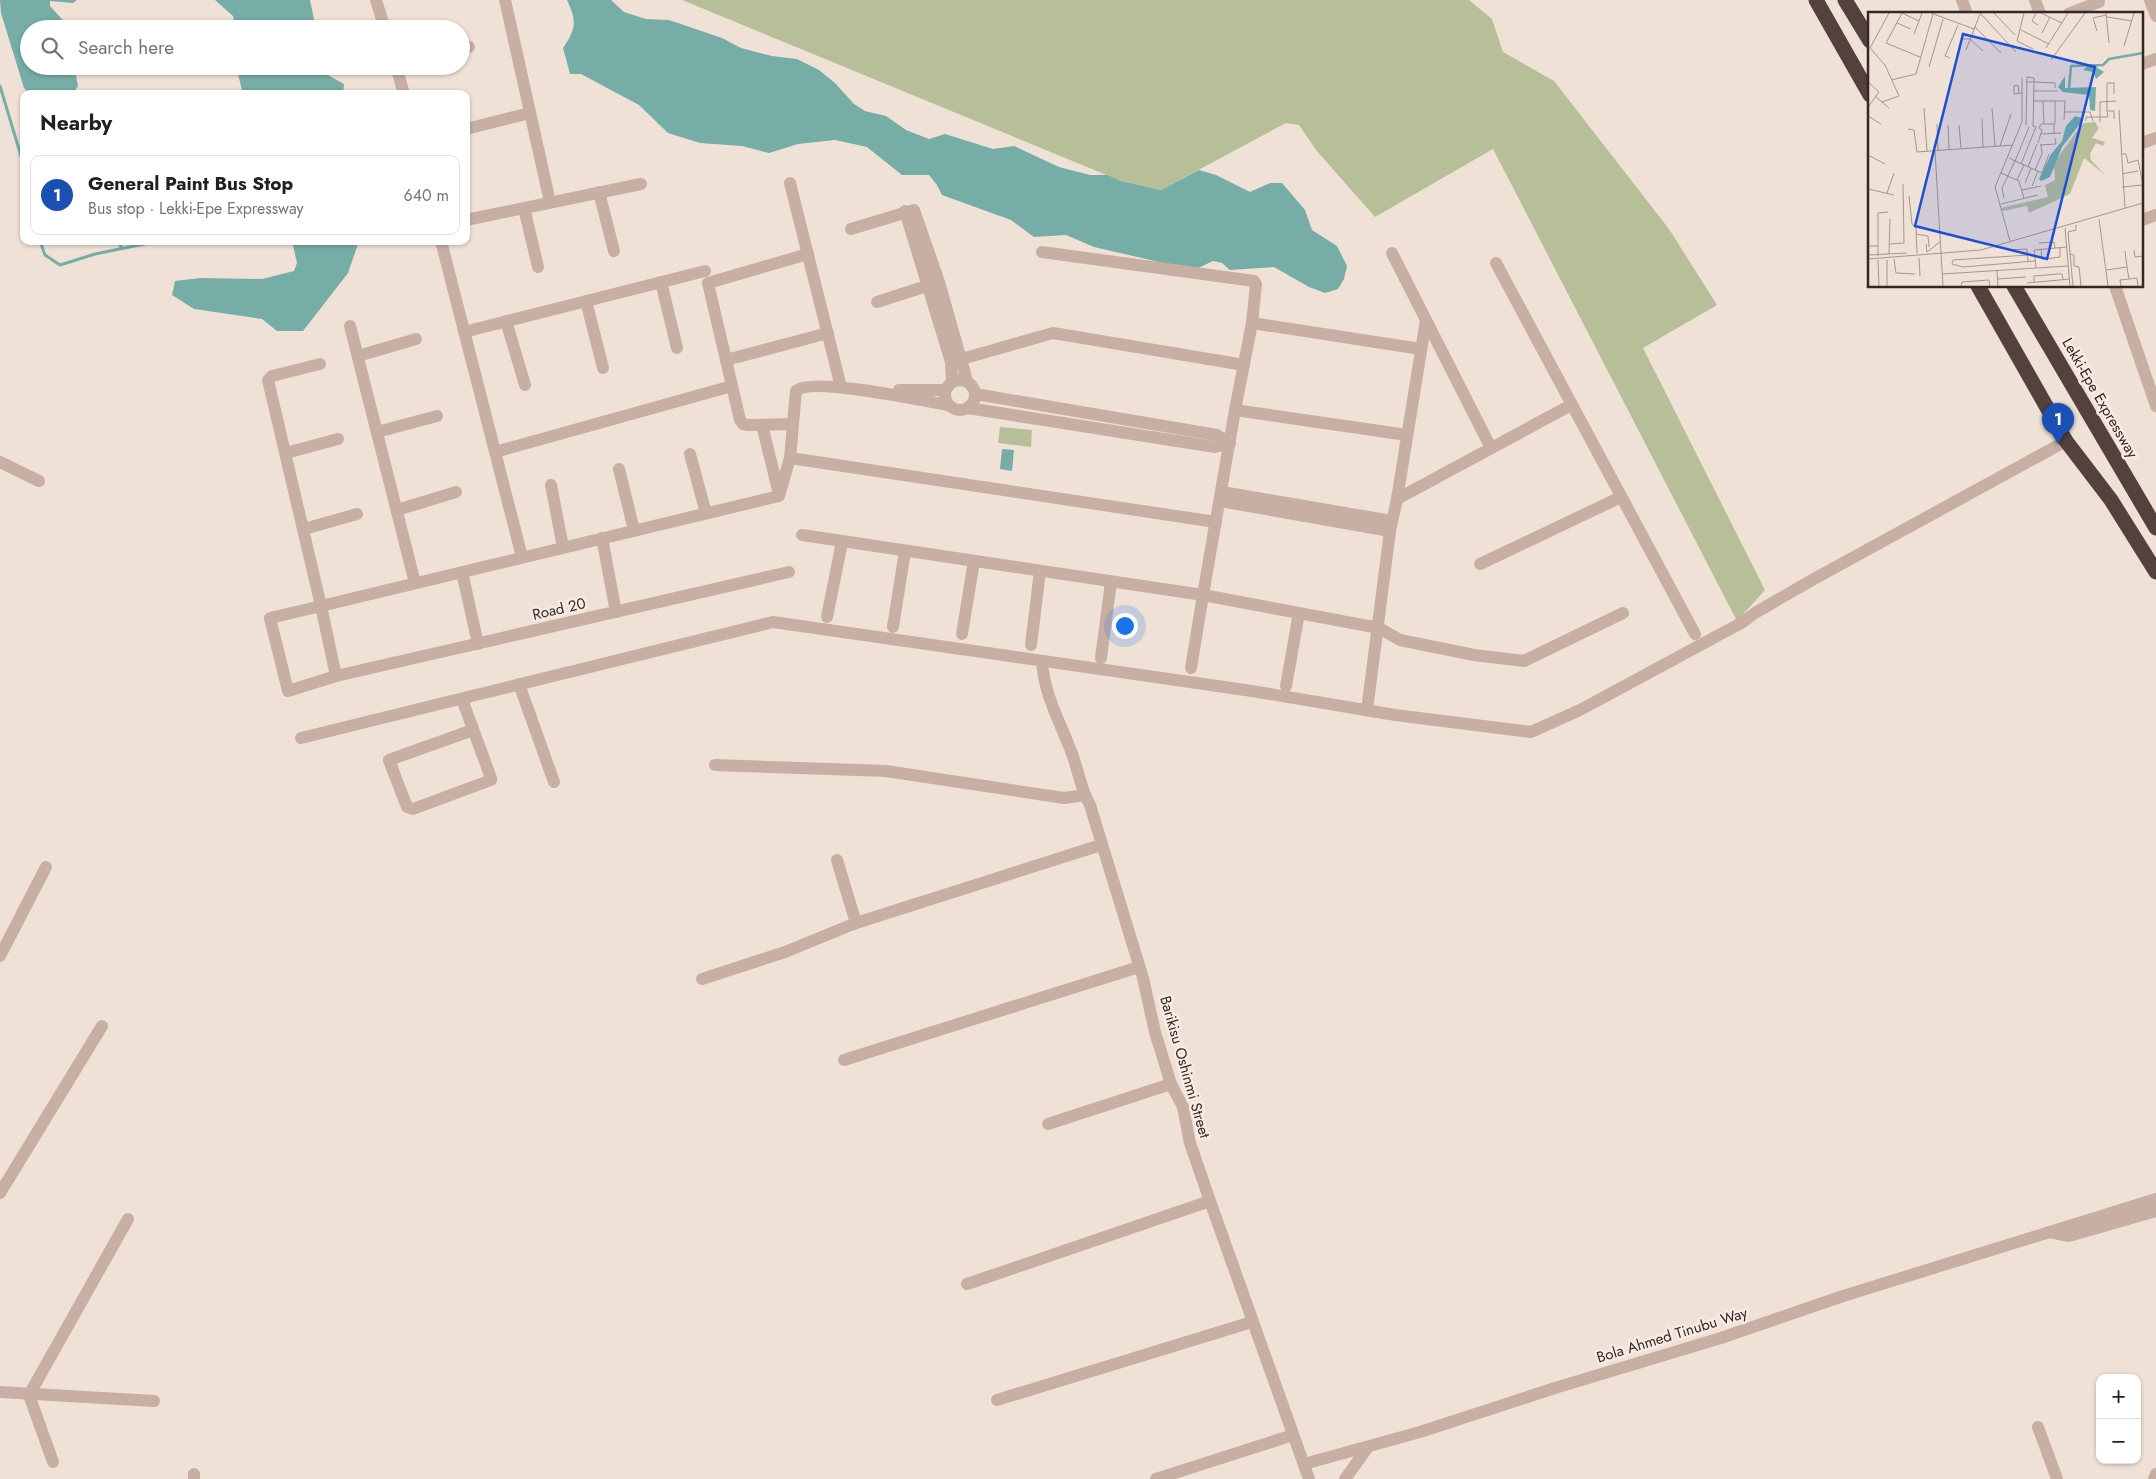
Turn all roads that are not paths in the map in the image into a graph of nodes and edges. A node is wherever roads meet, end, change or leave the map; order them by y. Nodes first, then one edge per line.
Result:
1 (376, 0) edge
2 (505, 0) edge
3 (1816, 0) edge
4 (1845, 0) edge
5 (1962, 0) edge
6 (2035, 0) edge
7 (2150, 0) edge
8 (2099, 2) dead end
9 (1967, 12) edge
10 (2039, 12) edge
11 (2073, 12) edge
12 (2156, 16) edge
13 (382, 20) edge
14 (1868, 39) edge
15 (2156, 59) edge
16 (2144, 63) edge
17 (399, 75) edge
18 (403, 90) edge
19 (1868, 91) edge
20 (530, 113) junction
21 (470, 127) edge
22 (2156, 138) edge
23 (2144, 142) edge
24 (790, 183) dead end
25 (640, 184) dead end
26 (600, 192) junction
27 (550, 202) junction
28 (524, 208) junction
29 (2156, 215) edge
30 (470, 219) edge
31 (2144, 219) edge
32 (851, 229) dead end
33 (442, 245) edge
34 (614, 251) dead end
35 (1042, 252) dead end
36 (1392, 253) dead end
37 (808, 254) junction
38 (1496, 263) dead end
39 (538, 267) dead end
40 (706, 271) dead end
41 (662, 282) junction
42 (933, 284) junction
43 (1979, 288) edge
44 (2015, 288) edge
45 (2116, 288) edge
46 (586, 301) junction
47 (877, 302) dead end
48 (1426, 320) junction
49 (506, 321) junction
50 (1252, 323) junction
51 (350, 326) dead end
52 (464, 332) junction
53 (828, 333) junction
54 (416, 339) dead end
55 (677, 348) dead end
56 (1421, 349) junction
57 (358, 356) junction
58 (726, 360) junction
59 (956, 360) junction
60 (320, 364) dead end
61 (1244, 365) junction
62 (603, 368) dead end
63 (967, 381) junction
64 (524, 385) dead end
65 (732, 386) junction
66 (948, 386) junction
67 (842, 387) junction
68 (866, 390) junction
69 (975, 394) junction
70 (948, 405) junction
71 (1572, 405) junction
72 (2156, 406) edge
73 (968, 408) junction
74 (1235, 410) junction
75 (437, 416) dead end
76 (793, 424) junction
77 (762, 425) junction
78 (377, 432) junction
79 (1407, 435) junction
80 (338, 439) dead end
81 (2066, 441) junction
82 (1230, 444) junction
83 (1491, 448) junction
84 (495, 452) junction
85 (286, 453) junction
86 (690, 454) dead end
87 (790, 458) junction
88 (0, 462) edge
89 (619, 469) dead end
90 (39, 481) dead end
91 (550, 485) dead end
92 (456, 492) dead end
93 (779, 496) junction
94 (1221, 497) junction
95 (1621, 497) junction
96 (1397, 499) junction
97 (397, 510) junction
98 (706, 513) junction
99 (357, 514) dead end
100 (1216, 522) junction
101 (1391, 526) junction
102 (304, 528) junction
103 (2156, 528) edge
104 (634, 530) junction
105 (802, 535) dead end
106 (602, 538) junction
107 (842, 542) junction
108 (563, 547) junction
109 (905, 551) junction
110 (522, 558) junction
111 (974, 561) junction
112 (1480, 564) dead end
113 (1040, 571) junction
114 (462, 572) junction
115 (789, 572) dead end
116 (2156, 572) edge
117 (1111, 582) junction
118 (415, 583) junction
119 (1203, 595) junction
120 (321, 606) junction
121 (616, 612) junction
122 (1299, 613) junction
123 (1623, 613) dead end
124 (827, 617) dead end
125 (893, 627) dead end
126 (1379, 628) junction
127 (962, 634) dead end
128 (1695, 634) dead end
129 (478, 644) junction
130 (1032, 645) dead end
131 (1101, 658) dead end
132 (1042, 662) junction
133 (1190, 668) dead end
134 (336, 676) junction
135 (519, 684) junction
136 (1286, 686) dead end
137 (462, 699) junction
138 (1367, 710) junction
139 (473, 730) junction
140 (301, 738) dead end
141 (715, 765) dead end
142 (554, 782) dead end
143 (1085, 795) junction
144 (1101, 845) junction
145 (838, 860) dead end
146 (46, 867) dead end
147 (856, 923) junction
148 (0, 956) edge
149 (1138, 967) junction
150 (702, 979) dead end
151 (102, 1026) dead end
152 (844, 1060) dead end
153 (1170, 1084) junction
154 (1048, 1124) dead end
155 (0, 1193) edge
156 (2156, 1199) edge
157 (1210, 1201) junction
158 (2156, 1211) edge
159 (128, 1220) dead end
160 (2049, 1232) junction
161 (967, 1284) dead end
162 (1252, 1322) junction
163 (0, 1392) edge
164 (29, 1395) junction
165 (997, 1400) dead end
166 (154, 1401) dead end
167 (2038, 1427) dead end
168 (1293, 1435) junction
169 (1368, 1447) junction
170 (53, 1462) dead end
171 (1304, 1464) junction
172 (2156, 1474) edge
173 (1160, 1478) edge
174 (1310, 1479) edge
175 (1345, 1479) edge
176 (2057, 1479) edge
177 (2154, 1479) edge

1 - 13 street
2 - 20 street
3 - 19 highway
4 - 14 highway
5 - 9 street
6 - 10 street
7 - 12 street
8 - 11 street
15 - 16 street
17 - 18 street
20 - 21 street
20 - 27 street
22 - 23 street
24 - 37 street
25 - 26 street
26 - 27 street
26 - 34 street
27 - 28 street
28 - 30 street
28 - 39 street
29 - 31 street
32 - 42 street
33 - 52 street
35 - 50 street
36 - 48 street
37 - 53 street
37 - 58 street
38 - 71 street
40 - 41 street
41 - 46 street
41 - 55 street
42 - 47 street
42 - 59 street
43 - 81 highway
44 - 103 highway, Lekki-Epe Expressway
45 - 72 street
46 - 49 street
46 - 62 street
48 - 56 street
48 - 83 street
49 - 52 street
49 - 64 street
50 - 56 street
50 - 61 street
51 - 57 street
52 - 84 street
53 - 58 street
53 - 67 street
54 - 57 street
56 - 79 street
57 - 78 street
58 - 65 street
59 - 61 street
59 - 63 street
59 - 66 street
60 - 85 street
61 - 74 street
63 - 66 street
63 - 69 street
65 - 77 street
65 - 84 street
66 - 68 street
66 - 70 street
67 - 68 street
67 - 76 street
68 - 70 street
69 - 73 street
69 - 82 street
70 - 73 street
71 - 83 street
71 - 95 street
73 - 82 street
74 - 79 street
74 - 82 street
75 - 78 street
76 - 77 street
76 - 87 street
77 - 93 street
78 - 97 street
79 - 96 street
80 - 85 street
81 - 116 highway
81 - 138 street
82 - 94 street
83 - 96 street
84 - 110 street
85 - 102 street
86 - 98 street
87 - 93 street
87 - 100 street
88 - 90 street
89 - 104 street
91 - 108 street
92 - 97 street
93 - 98 street
94 - 100 street
94 - 101 street
95 - 112 street
95 - 128 street
96 - 101 street
97 - 118 street
98 - 104 street
99 - 102 street
100 - 119 street
101 - 126 street
102 - 120 street
104 - 106 street
105 - 107 street
106 - 108 street
106 - 121 street
107 - 109 street
107 - 124 street
108 - 110 street
109 - 111 street
109 - 125 street
110 - 114 street
111 - 113 street
111 - 127 street
113 - 117 street
113 - 130 street
114 - 118 street
114 - 129 street
115 - 121 street, Road 20
117 - 119 street
117 - 131 street
118 - 120 street
119 - 122 street
119 - 133 street
120 - 134 street
120 - 134 street, Road 20
121 - 129 street, Road 20
122 - 126 street
122 - 136 street
123 - 126 street
126 - 138 street
129 - 134 street, Road 20
132 - 135 street
132 - 138 street
132 - 143 street, Barikisu Oshinmi Street
135 - 137 street
135 - 142 street
137 - 139 street
137 - 140 street
139 - 139 street
141 - 143 street
143 - 144 street, Barikisu Oshinmi Street
144 - 147 street
144 - 149 street, Barikisu Oshinmi Street
145 - 147 street
146 - 148 street
147 - 150 street
149 - 152 street
149 - 153 street, Barikisu Oshinmi Street
151 - 155 street
153 - 154 street
153 - 157 street, Barikisu Oshinmi Street
156 - 160 street, Bola Ahmed Tinubu Way
157 - 161 street
157 - 162 street, Barikisu Oshinmi Street
158 - 160 street
159 - 164 street
160 - 169 street, Bola Ahmed Tinubu Way
162 - 165 street
162 - 168 street, Barikisu Oshinmi Street
163 - 164 street
164 - 166 street
164 - 170 street
167 - 176 street
168 - 171 street, Barikisu Oshinmi Street
168 - 173 street
169 - 171 street, Bola Ahmed Tinubu Way
169 - 175 street
171 - 174 street, Barikisu Oshinmi Street
172 - 177 street

